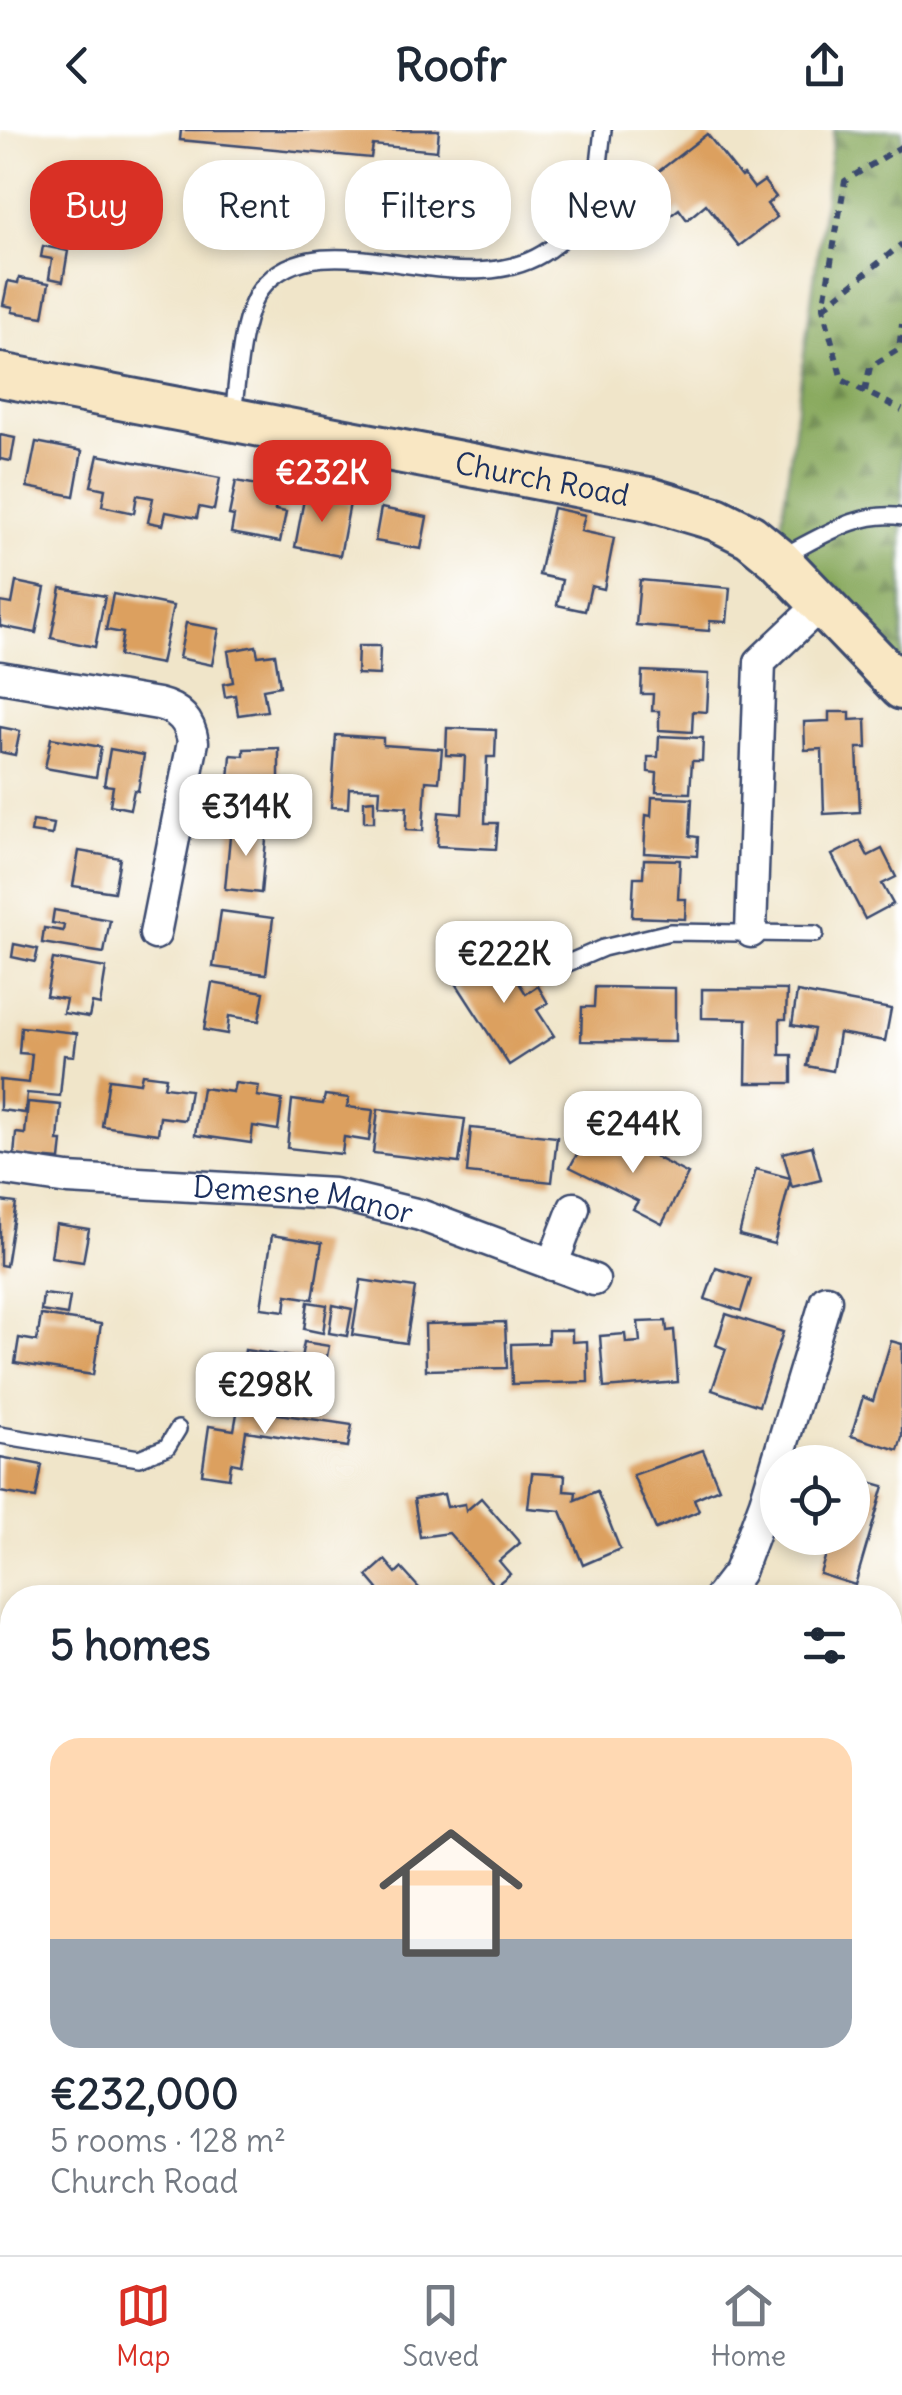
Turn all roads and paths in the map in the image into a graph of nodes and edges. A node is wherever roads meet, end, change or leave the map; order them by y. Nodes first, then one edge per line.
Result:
1 (603, 130) edge
2 (902, 146) edge
3 (902, 244) edge
4 (823, 308) junction
5 (902, 324) edge
6 (0, 375) edge
7 (865, 391) junction
8 (902, 410) edge
9 (232, 418) junction
10 (902, 517) edge
11 (778, 559) junction
12 (821, 604) junction
13 (0, 677) edge
14 (902, 688) edge
15 (750, 932) junction
16 (155, 934) dead end
17 (815, 934) dead end
18 (562, 966) dead end
19 (0, 1168) edge
20 (574, 1208) dead end
21 (552, 1265) junction
22 (594, 1280) dead end
23 (826, 1300) dead end
24 (178, 1429) dead end
25 (0, 1435) edge
26 (729, 1585) edge

1 - 9 lane
2 - 4 path
3 - 4 path
4 - 7 path
5 - 7 path
6 - 9 street, Church Road
7 - 8 path
9 - 11 street, Church Road
10 - 11 lane
11 - 12 street, Church Road
12 - 14 street, Church Road
12 - 15 street
13 - 16 street
15 - 17 lane
15 - 18 lane
19 - 21 street, Demesne Manor
20 - 21 street
21 - 22 street, Demesne Manor
23 - 26 street
24 - 25 lane

